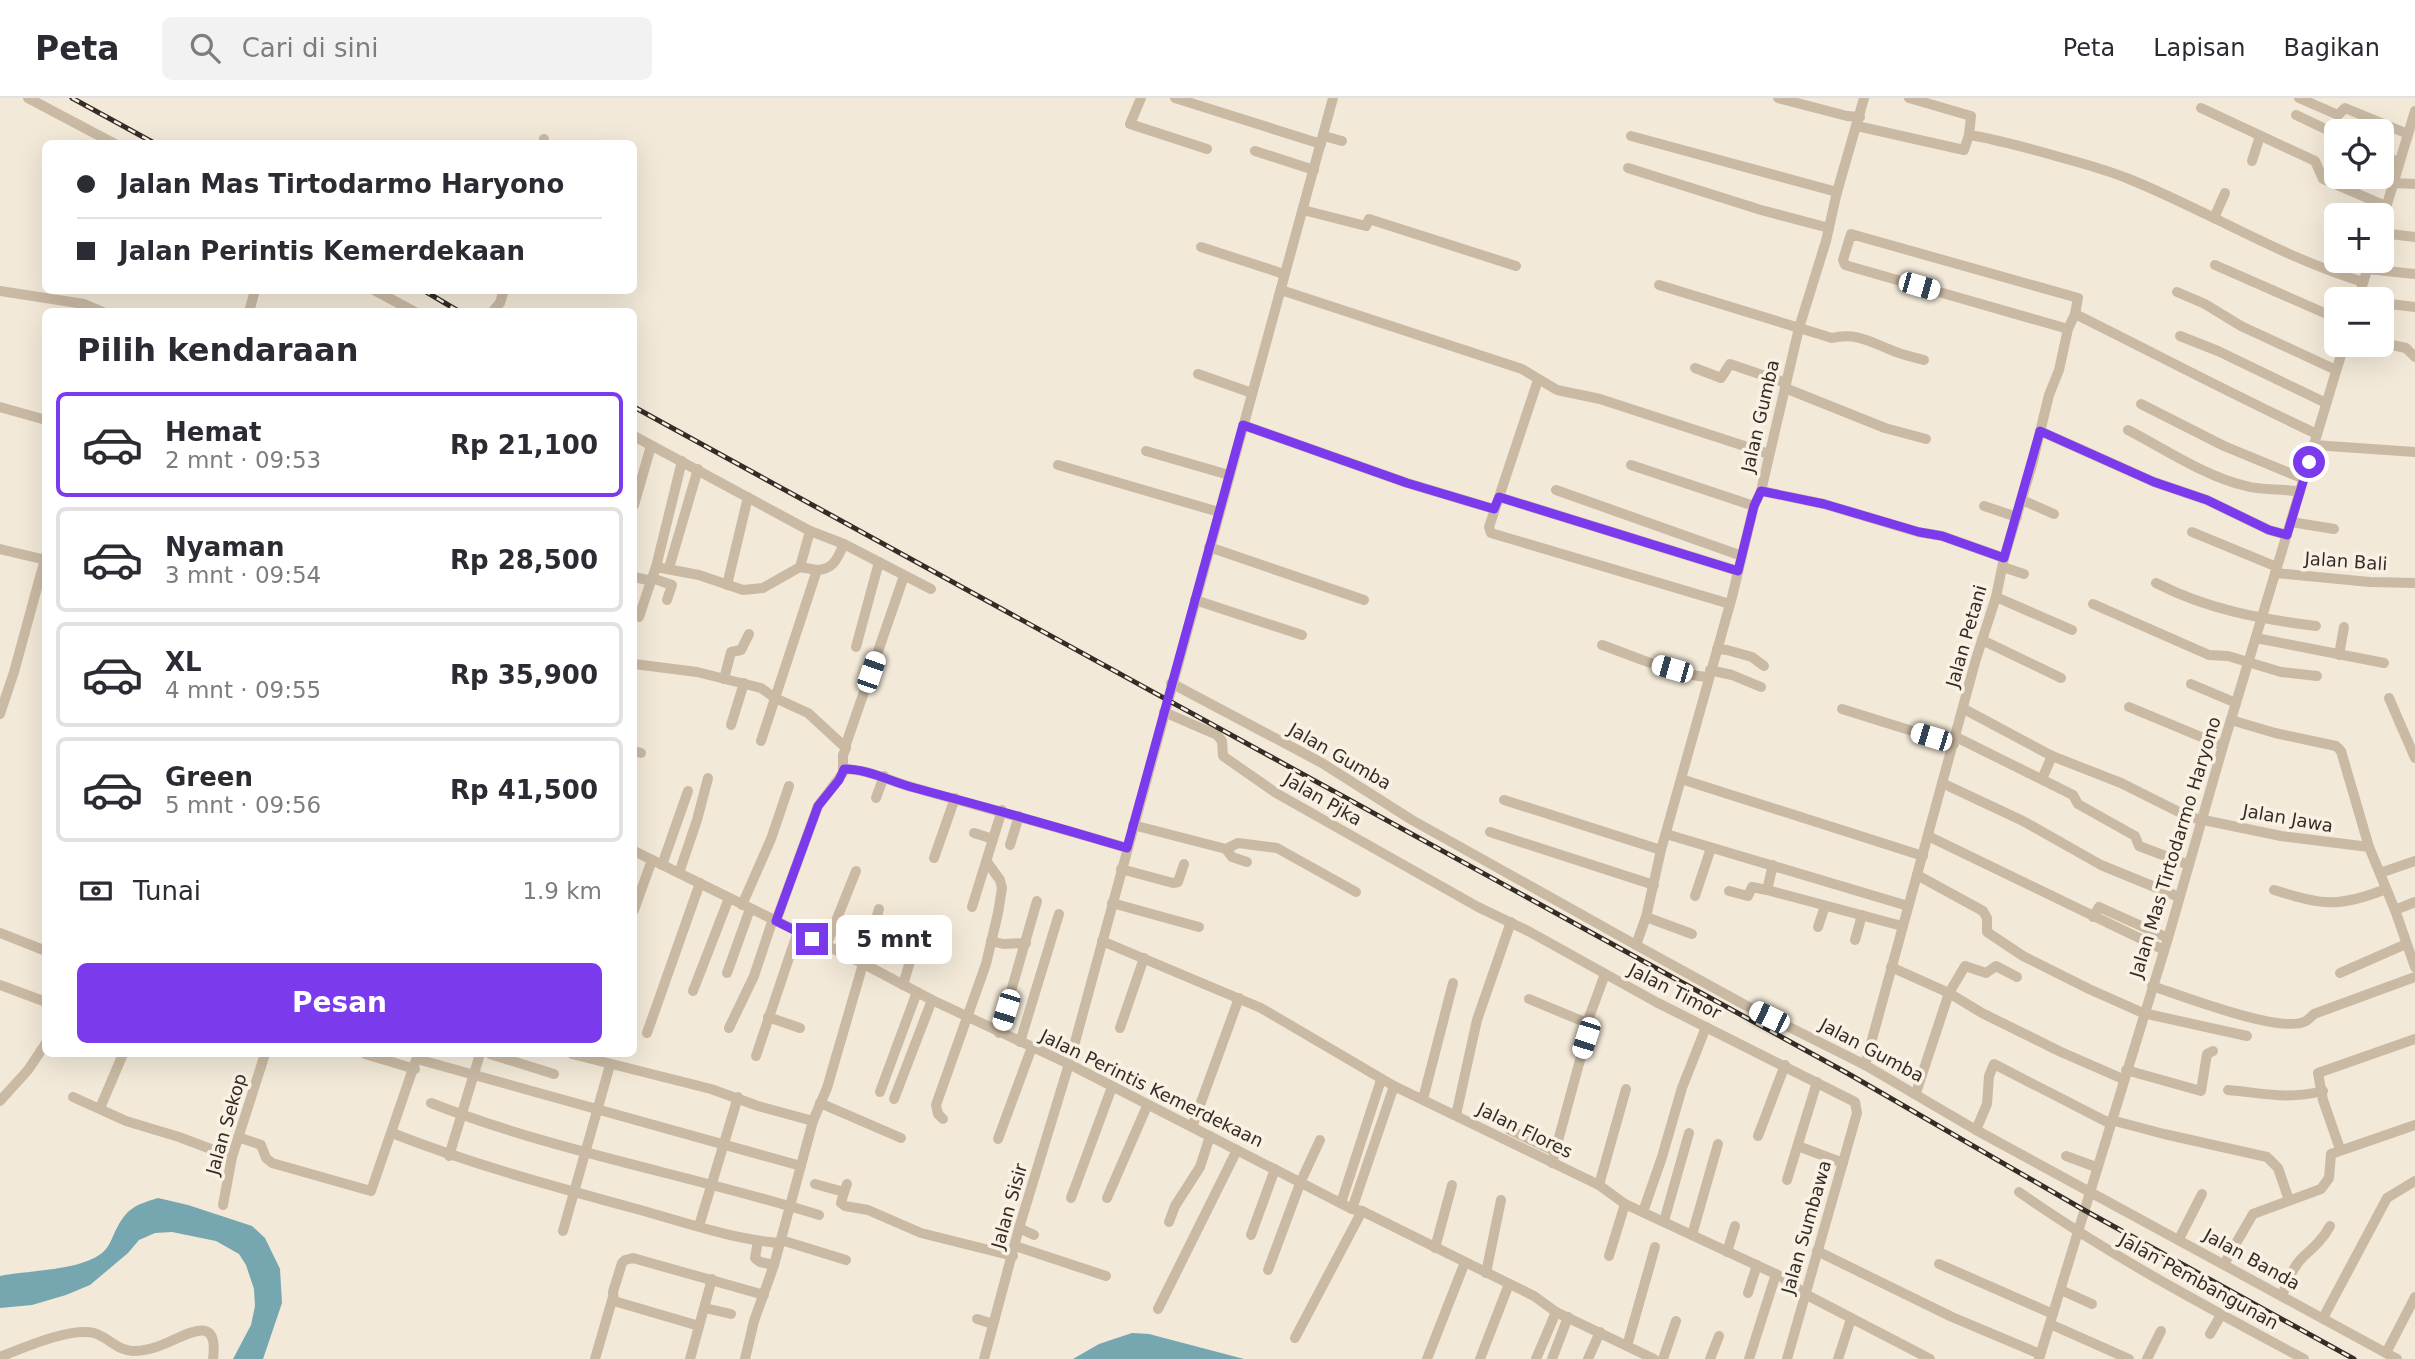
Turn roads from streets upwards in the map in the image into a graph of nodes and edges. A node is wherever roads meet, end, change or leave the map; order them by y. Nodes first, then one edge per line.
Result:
1 (28, 98) edge
2 (1141, 98) edge
3 (1175, 98) edge
4 (1333, 98) edge
5 (1779, 98) edge
6 (1864, 98) edge
7 (1909, 98) edge
8 (2299, 98) edge
9 (2201, 108) dead end
10 (2415, 111) edge
11 (2296, 115) dead end
12 (1858, 121) junction
13 (2324, 128) edge
14 (1969, 135) junction
15 (1630, 136) dead end
16 (2260, 136) junction
17 (2410, 138) edge
18 (107, 140) edge
19 (1322, 140) junction
20 (1342, 141) dead end
21 (1207, 149) dead end
22 (1255, 151) dead end
23 (2394, 160) edge
24 (2252, 161) dead end
25 (2399, 163) junction
26 (1628, 167) dead end
27 (1314, 170) junction
28 (2394, 180) edge
29 (2394, 183) edge
30 (2415, 184) edge
31 (1837, 192) junction
32 (2225, 193) dead end
33 (2379, 203) edge
34 (1303, 209) junction
35 (2214, 218) junction
36 (1829, 228) junction
37 (2394, 234) edge
38 (2415, 237) edge
39 (1826, 241) junction
40 (1201, 247) dead end
41 (1846, 249) junction
42 (2215, 265) dead end
43 (1516, 266) dead end
44 (2394, 270) edge
45 (2366, 273) edge
46 (1284, 274) junction
47 (2415, 274) edge
48 (2363, 282) junction
49 (1660, 285) dead end
50 (2362, 287) edge
51 (1280, 290) junction
52 (0, 291) edge
53 (2177, 292) dead end
54 (381, 294) edge
55 (2394, 304) edge
56 (86, 307) edge
57 (2415, 307) edge
58 (408, 308) edge
59 (2324, 312) edge
60 (2075, 314) junction
61 (1799, 328) junction
62 (2068, 329) junction
63 (2180, 336) dead end
64 (2394, 346) edge
65 (2340, 357) edge
66 (2415, 357) edge
67 (1924, 360) dead end
68 (1695, 368) dead end
69 (2336, 370) junction
70 (1198, 374) dead end
71 (1538, 380) junction
72 (1785, 386) junction
73 (1252, 393) junction
74 (2326, 403) junction
75 (2141, 404) dead end
76 (0, 407) edge
77 (42, 419) edge
78 (1243, 425) junction
79 (2128, 430) dead end
80 (2040, 431) junction
81 (637, 438) edge
82 (1926, 439) dead end
83 (2316, 439) junction
84 (652, 446) junction
85 (1146, 451) dead end
86 (2415, 452) edge
87 (1769, 454) junction
88 (682, 461) junction
89 (1058, 465) dead end
90 (1631, 465) dead end
91 (698, 469) junction
92 (1229, 475) junction
93 (2304, 479) junction
94 (1556, 490) dead end
95 (1761, 491) junction
96 (2300, 492) junction
97 (637, 495) edge
98 (748, 497) junction
99 (1499, 497) junction
100 (2022, 500) junction
101 (1754, 506) junction
102 (1984, 506) dead end
103 (1494, 509) junction
104 (1219, 512) junction
105 (2054, 514) dead end
106 (2017, 517) junction
107 (2291, 522) junction
108 (2334, 529) dead end
109 (810, 531) junction
110 (2192, 532) dead end
111 (2287, 535) junction
112 (844, 544) junction
113 (1209, 547) junction
114 (0, 548) edge
115 (1742, 556) junction
116 (42, 557) edge
117 (879, 562) junction
118 (2004, 563) junction
119 (800, 567) junction
120 (669, 568) junction
121 (42, 569) edge
122 (817, 570) junction
123 (2276, 570) junction
124 (1738, 571) junction
125 (654, 572) junction
126 (2024, 574) dead end
127 (904, 576) junction
128 (637, 578) edge
129 (2156, 583) dead end
130 (2415, 583) edge
131 (727, 585) junction
132 (931, 589) dead end
133 (1996, 597) junction
134 (667, 600) dead end
135 (1195, 600) junction
136 (1364, 600) dead end
137 (1730, 604) junction
138 (2093, 604) dead end
139 (639, 617) dead end
140 (2262, 619) junction
141 (2316, 626) dead end
142 (2344, 627) dead end
143 (2072, 630) dead end
144 (749, 634) dead end
145 (1302, 635) dead end
146 (2256, 638) junction
147 (1982, 640) junction
148 (1602, 645) dead end
149 (856, 646) dead end
150 (1717, 649) junction
151 (2339, 654) junction
152 (2249, 662) junction
153 (2384, 663) dead end
154 (637, 664) edge
155 (1764, 666) dead end
156 (1709, 674) junction
157 (2317, 676) dead end
158 (2061, 678) dead end
159 (724, 679) junction
160 (1171, 683) junction
161 (744, 684) junction
162 (2191, 684) dead end
163 (1761, 687) dead end
164 (775, 698) junction
165 (2389, 698) dead end
166 (2236, 703) junction
167 (2129, 707) dead end
168 (1842, 709) dead end
169 (1964, 709) junction
170 (1164, 712) junction
171 (0, 714) edge
172 (2231, 720) junction
173 (731, 725) dead end
174 (2411, 737) edge
175 (761, 741) dead end
176 (1955, 741) junction
177 (2223, 746) junction
178 (845, 747) junction
179 (2052, 756) junction
180 (2415, 758) edge
181 (844, 769) junction
182 (884, 776) junction
183 (708, 778) dead end
184 (1681, 779) junction
185 (2042, 779) junction
186 (1942, 783) junction
187 (789, 786) dead end
188 (688, 791) dead end
189 (876, 798) dead end
190 (955, 798) junction
191 (1503, 800) dead end
192 (1002, 810) junction
193 (1019, 816) junction
194 (2201, 820) junction
195 (1133, 825) junction
196 (1490, 832) dead end
197 (974, 833) dead end
198 (1666, 834) junction
199 (1928, 836) junction
200 (993, 839) junction
201 (1010, 845) dead end
202 (2369, 847) junction
203 (1127, 848) junction
204 (1711, 848) junction
205 (1226, 849) junction
206 (1661, 850) junction
207 (637, 852) edge
208 (1923, 856) junction
209 (934, 858) dead end
210 (2415, 861) edge
211 (657, 862) junction
212 (987, 862) junction
213 (1247, 862) dead end
214 (1184, 864) dead end
215 (2189, 864) junction
216 (1773, 865) junction
217 (1121, 869) junction
218 (856, 871) dead end
219 (679, 873) junction
220 (2380, 873) junction
221 (1917, 874) junction
222 (1809, 876) junction
223 (700, 883) junction
224 (1654, 885) junction
225 (1846, 887) junction
226 (2386, 889) junction
227 (1767, 890) junction
228 (2274, 890) dead end
229 (1729, 891) dead end
230 (1356, 892) dead end
231 (1695, 896) dead end
232 (2179, 897) junction
233 (729, 898) junction
234 (1803, 900) junction
235 (1037, 901) dead end
236 (2415, 901) edge
237 (1112, 903) junction
238 (637, 904) edge
239 (1825, 906) junction
240 (1908, 906) junction
241 (746, 907) junction
242 (972, 907) dead end
243 (1478, 907) joint
244 (879, 909) dead end
245 (1840, 910) junction
246 (2395, 910) junction
247 (1059, 914) dead end
248 (1862, 915) junction
249 (1646, 917) junction
250 (2093, 917) junction
251 (775, 920) junction
252 (922, 921) dead end
253 (1511, 922) junction
254 (1902, 926) junction
255 (1199, 927) dead end
256 (1818, 927) dead end
257 (798, 931) junction
258 (0, 933) edge
259 (1692, 934) dead end
260 (2168, 938) junction
261 (1855, 940) dead end
262 (991, 941) junction
263 (1102, 942) junction
264 (1026, 943) junction
265 (1636, 945) junction
266 (826, 946) junction
267 (2410, 946) edge
268 (42, 949) edge
269 (2164, 950) junction
270 (1144, 958) junction
271 (862, 963) junction
272 (1891, 967) junction
273 (2415, 967) edge
274 (727, 973) dead end
275 (2340, 973) dead end
276 (1605, 974) junction
277 (2017, 977) dead end
278 (2415, 977) edge
279 (1453, 983) dead end
280 (0, 985) edge
281 (903, 985) junction
282 (2152, 986) junction
283 (693, 991) dead end
284 (917, 992) junction
285 (1949, 993) junction
286 (1239, 998) junction
287 (1529, 999) dead end
288 (932, 1000) junction
289 (42, 1001) edge
290 (2143, 1013) junction
291 (768, 1017) junction
292 (968, 1017) junction
293 (1587, 1023) junction
294 (1706, 1027) junction
295 (729, 1028) dead end
296 (800, 1028) dead end
297 (1121, 1028) dead end
298 (999, 1032) junction
299 (647, 1033) dead end
300 (2247, 1036) dead end
301 (2415, 1039) edge
302 (1020, 1042) junction
303 (1032, 1047) junction
304 (42, 1049) edge
305 (2213, 1051) dead end
306 (756, 1056) dead end
307 (122, 1057) edge
308 (264, 1057) edge
309 (390, 1057) edge
310 (479, 1057) edge
311 (500, 1057) edge
312 (590, 1057) edge
313 (416, 1060) edge
314 (1069, 1064) junction
315 (610, 1065) junction
316 (1784, 1065) junction
317 (1865, 1065) junction
318 (554, 1074) dead end
319 (2124, 1074) junction
320 (473, 1075) junction
321 (1381, 1080) junction
322 (1817, 1083) junction
323 (1394, 1086) junction
324 (1112, 1087) junction
325 (1626, 1089) dead end
326 (2228, 1090) dead end
327 (2323, 1091) junction
328 (880, 1092) dead end
329 (1916, 1093) junction
330 (73, 1097) dead end
331 (738, 1097) junction
332 (1423, 1099) junction
333 (894, 1100) dead end
334 (0, 1101) edge
335 (431, 1102) dead end
336 (820, 1103) junction
337 (1857, 1105) joint
338 (1147, 1106) junction
339 (100, 1108) junction
340 (596, 1108) junction
341 (461, 1115) junction
342 (1455, 1115) junction
343 (943, 1119) dead end
344 (813, 1121) junction
345 (2110, 1121) junction
346 (2415, 1125) edge
347 (1192, 1127) junction
348 (1510, 1130) dead end
349 (1976, 1130) junction
350 (392, 1133) junction
351 (1689, 1133) dead end
352 (1210, 1136) junction
353 (1758, 1136) dead end
354 (238, 1137) junction
355 (901, 1138) dead end
356 (998, 1139) dead end
357 (1320, 1140) dead end
358 (1718, 1143) dead end
359 (722, 1144) junction
360 (1798, 1146) junction
361 (2340, 1149) junction
362 (1237, 1150) junction
363 (585, 1151) junction
364 (1554, 1151) junction
365 (449, 1156) junction
366 (232, 1157) junction
367 (2067, 1157) dead end
368 (1552, 1163) junction
369 (1843, 1163) junction
370 (801, 1166) junction
371 (2096, 1167) junction
372 (1275, 1169) junction
373 (1787, 1180) dead end
374 (1301, 1181) junction
375 (2415, 1181) edge
376 (711, 1184) junction
377 (815, 1184) dead end
378 (1452, 1185) dead end
379 (1599, 1185) junction
380 (2089, 1191) junction
381 (575, 1192) junction
382 (2019, 1192) dead end
383 (2202, 1194) dead end
384 (1071, 1198) dead end
385 (1107, 1198) dead end
386 (1501, 1200) dead end
387 (2289, 1200) junction
388 (1341, 1203) junction
389 (1625, 1204) junction
390 (223, 1205) dead end
391 (790, 1205) junction
392 (1357, 1210) junction
393 (1643, 1212) junction
394 (819, 1214) dead end
395 (1664, 1221) junction
396 (1169, 1222) dead end
397 (699, 1226) junction
398 (1735, 1226) dead end
399 (2330, 1226) dead end
400 (1019, 1228) junction
401 (563, 1231) dead end
402 (2077, 1233) junction
403 (1034, 1235) dead end
404 (1251, 1235) dead end
405 (1692, 1235) junction
406 (2179, 1239) junction
407 (758, 1241) junction
408 (780, 1242) junction
409 (1655, 1247) dead end
410 (1435, 1248) junction
411 (1014, 1251) junction
412 (1817, 1251) junction
413 (1727, 1252) junction
414 (1609, 1256) dead end
415 (846, 1260) dead end
416 (1465, 1262) junction
417 (1939, 1264) dead end
418 (2224, 1264) junction
419 (774, 1265) junction
420 (1757, 1265) junction
421 (1268, 1270) dead end
422 (1486, 1273) junction
423 (1776, 1274) junction
424 (1106, 1276) dead end
425 (712, 1279) junction
426 (1509, 1284) junction
427 (2061, 1290) junction
428 (1748, 1293) dead end
429 (1805, 1294) junction
430 (764, 1295) junction
431 (2282, 1296) junction
432 (613, 1297) junction
433 (2415, 1297) edge
434 (2092, 1304) dead end
435 (705, 1308) junction
436 (1157, 1309) dead end
437 (1556, 1312) junction
438 (731, 1314) dead end
439 (2221, 1315) junction
440 (1568, 1317) junction
441 (2323, 1318) junction
442 (977, 1319) dead end
443 (1851, 1319) junction
444 (2052, 1319) junction
445 (1676, 1321) dead end
446 (993, 1324) junction
447 (699, 1326) junction
448 (2161, 1331) dead end
449 (1600, 1332) junction
450 (2210, 1334) dead end
451 (1719, 1336) dead end
452 (1295, 1338) dead end
453 (1627, 1346) junction
454 (2386, 1353) junction
455 (122, 1354) edge
456 (0, 1357) edge
457 (2040, 1357) edge
458 (213, 1359) edge
459 (595, 1359) edge
460 (690, 1359) edge
461 (747, 1359) edge
462 (984, 1359) edge
463 (1427, 1359) edge
464 (1480, 1359) edge
465 (1536, 1359) edge
466 (1552, 1359) edge
467 (1588, 1359) edge
468 (1654, 1359) edge
469 (1663, 1359) edge
470 (1710, 1359) edge
471 (1749, 1359) edge
472 (1787, 1359) edge
473 (1838, 1359) edge
474 (1930, 1359) edge
475 (2129, 1359) edge
476 (2147, 1359) edge
477 (2304, 1359) edge
478 (2397, 1359) edge

1 - 18 street
2 - 21 street
3 - 19 street
4 - 19 street, Jalan Sisir
5 - 12 street
6 - 12 street, Jalan Gumba
7 - 14 street
8 - 17 street
9 - 16 street
10 - 17 street
11 - 13 street
12 - 14 street
12 - 31 street, Jalan Gumba
14 - 35 street
15 - 31 street
16 - 24 street
16 - 33 street
17 - 25 street
19 - 20 street
19 - 27 street, Jalan Sisir
22 - 27 street
23 - 25 street
25 - 28 street
26 - 36 street
27 - 34 street, Jalan Sisir
29 - 30 street
31 - 36 street, Jalan Gumba
32 - 35 street
34 - 43 street
34 - 46 street, Jalan Sisir
35 - 48 street
36 - 39 street, Jalan Gumba
37 - 38 street
39 - 41 street
39 - 61 street, Jalan Gumba
40 - 46 street
41 - 60 street, Jalan Petani
41 - 62 street
42 - 59 street
44 - 47 street
45 - 48 street
46 - 51 street, Jalan Sisir
48 - 50 street
49 - 61 street
51 - 71 street
51 - 73 street, Jalan Sisir
52 - 56 street
53 - 69 street
54 - 58 street
55 - 57 street
60 - 62 street, Jalan Petani
60 - 83 street
61 - 67 street
61 - 72 street, Jalan Gumba
62 - 80 street, Jalan Petani
63 - 74 street
64 - 66 street
65 - 69 street, Jalan Mas Tirtodarmo Haryono
68 - 72 street
69 - 74 street, Jalan Mas Tirtodarmo Haryono
70 - 73 street
71 - 87 street
71 - 99 street
72 - 82 street
72 - 87 street, Jalan Gumba
73 - 78 street, Jalan Sisir
74 - 83 street, Jalan Mas Tirtodarmo Haryono
75 - 93 street
76 - 77 street
78 - 92 street, Jalan Sisir
78 - 103 street
79 - 96 street
80 - 100 street, Jalan Petani
80 - 111 street
81 - 84 street
83 - 86 street
83 - 93 street, Jalan Mas Tirtodarmo Haryono
84 - 88 street
84 - 97 street
85 - 92 street
87 - 95 street, Jalan Gumba
88 - 91 street
88 - 125 street
89 - 104 street
90 - 101 street
91 - 98 street
91 - 120 street
92 - 104 street, Jalan Sisir
93 - 96 street, Jalan Mas Tirtodarmo Haryono
94 - 115 street
95 - 101 street, Jalan Gumba
95 - 118 street
96 - 107 street, Jalan Mas Tirtodarmo Haryono
98 - 109 street
98 - 131 street
99 - 103 street
99 - 124 street
100 - 105 street
100 - 106 street, Jalan Petani
101 - 115 street, Jalan Gumba
102 - 106 street
103 - 137 street
104 - 113 street, Jalan Sisir
106 - 118 street, Jalan Petani
107 - 108 street
107 - 111 street, Jalan Mas Tirtodarmo Haryono
109 - 112 street
109 - 119 street
110 - 123 street, Jalan Bali
111 - 123 street, Jalan Mas Tirtodarmo Haryono
112 - 117 street
112 - 122 street
113 - 135 street, Jalan Sisir
113 - 136 street
114 - 116 street
115 - 124 street, Jalan Gumba
117 - 127 street
117 - 149 street
118 - 126 street
118 - 133 street, Jalan Petani
119 - 122 street
119 - 131 street
120 - 125 street
120 - 131 street
121 - 171 street
122 - 164 street
123 - 130 street, Jalan Bali
123 - 140 street, Jalan Mas Tirtodarmo Haryono
124 - 137 street, Jalan Gumba
125 - 128 street
125 - 134 street
125 - 139 street
127 - 132 street
127 - 178 street
129 - 140 street
133 - 143 street
133 - 147 street, Jalan Petani
135 - 145 street
135 - 160 street, Jalan Sisir
137 - 150 street, Jalan Gumba
138 - 152 street
140 - 141 street
140 - 146 street, Jalan Mas Tirtodarmo Haryono
142 - 151 street
144 - 159 street
146 - 151 street
146 - 152 street, Jalan Mas Tirtodarmo Haryono
147 - 158 street
147 - 169 street, Jalan Petani
148 - 156 street
150 - 155 street
150 - 156 street, Jalan Gumba
151 - 153 street
152 - 157 street
152 - 166 street, Jalan Mas Tirtodarmo Haryono
154 - 159 street
156 - 163 street
156 - 184 street, Jalan Gumba
159 - 161 street
160 - 170 street, Jalan Sisir
160 - 265 street, Jalan Gumba
161 - 164 street
161 - 173 street
162 - 166 street
164 - 175 street
164 - 178 street
165 - 174 street
166 - 172 street, Jalan Mas Tirtodarmo Haryono
167 - 177 street
168 - 176 street
169 - 176 street, Jalan Petani
169 - 179 street, Jalan Jawa
170 - 195 street, Jalan Sisir
170 - 243 street, Jalan Pjka
172 - 177 street, Jalan Mas Tirtodarmo Haryono
172 - 202 street, Jalan Jawa
174 - 180 street
176 - 185 street
176 - 186 street, Jalan Petani
177 - 194 street, Jalan Mas Tirtodarmo Haryono
178 - 181 street
179 - 185 street
179 - 194 street, Jalan Jawa
181 - 182 street
181 - 251 street
182 - 189 street
182 - 190 street
183 - 219 street
184 - 198 street, Jalan Gumba
184 - 208 street
185 - 215 street
186 - 199 street, Jalan Petani
186 - 232 street
187 - 241 street
188 - 211 street
190 - 192 street
190 - 209 street
191 - 206 street
192 - 193 street
192 - 200 street
193 - 201 street
193 - 203 street
194 - 202 street, Jalan Jawa
194 - 215 street, Jalan Mas Tirtodarmo Haryono
195 - 203 street, Jalan Sisir
195 - 205 street
196 - 224 street
197 - 200 street
198 - 204 street
198 - 206 street, Jalan Gumba
199 - 208 street, Jalan Petani
199 - 250 street
200 - 212 street
202 - 220 street, Jalan Jawa
203 - 217 street, Jalan Sisir
204 - 216 street
204 - 231 street
205 - 213 street
205 - 230 street
206 - 224 street, Jalan Gumba
207 - 211 street, Jalan Perintis Kemerdekaan
208 - 221 street, Jalan Petani
210 - 220 street
211 - 219 street, Jalan Perintis Kemerdekaan
211 - 238 street
212 - 242 street
212 - 262 street
214 - 217 street
215 - 232 street, Jalan Mas Tirtodarmo Haryono
216 - 222 street
216 - 227 street
217 - 237 street, Jalan Sisir
218 - 266 street
219 - 223 street, Jalan Perintis Kemerdekaan
220 - 226 street, Jalan Jawa
221 - 240 street, Jalan Petani
221 - 290 street
222 - 225 street
222 - 234 street
223 - 233 street, Jalan Perintis Kemerdekaan
223 - 299 street
224 - 249 street, Jalan Gumba
225 - 240 street
225 - 245 street
226 - 228 street
226 - 246 street, Jalan Jawa
227 - 229 street
227 - 234 street
232 - 260 street, Jalan Mas Tirtodarmo Haryono
233 - 241 street, Jalan Perintis Kemerdekaan
233 - 283 street
234 - 239 street
235 - 264 street
236 - 246 street
237 - 255 street
237 - 263 street, Jalan Sisir
239 - 245 street
239 - 256 street
240 - 254 street, Jalan Petani
241 - 251 street, Jalan Perintis Kemerdekaan
241 - 274 street
243 - 253 street, Jalan Timor
244 - 271 street
245 - 248 street
246 - 267 street, Jalan Jawa
247 - 302 street
248 - 254 street
248 - 261 street
249 - 259 street
249 - 265 street, Jalan Gumba
250 - 260 street
250 - 269 street
251 - 257 street, Jalan Perintis Kemerdekaan
251 - 295 street
252 - 281 street
253 - 276 street, Jalan Timor
253 - 342 street
254 - 272 street, Jalan Petani
257 - 266 street, Jalan Perintis Kemerdekaan
257 - 291 street
258 - 268 street
260 - 269 street, Jalan Mas Tirtodarmo Haryono
262 - 264 street
262 - 292 street
263 - 270 street, Jalan Flores
263 - 314 street, Jalan Sisir
264 - 298 street
265 - 317 street, Jalan Gumba
266 - 271 street, Jalan Perintis Kemerdekaan
267 - 273 street, Jalan Jawa
267 - 275 street
269 - 282 street, Jalan Mas Tirtodarmo Haryono
270 - 286 street, Jalan Flores
270 - 297 street
271 - 281 street, Jalan Perintis Kemerdekaan
271 - 336 street
272 - 285 street
272 - 317 street, Jalan Petani
276 - 293 street
276 - 294 street, Jalan Timor
277 - 285 street
278 - 282 street
279 - 332 street
280 - 289 street
281 - 284 street, Jalan Perintis Kemerdekaan
282 - 290 street, Jalan Mas Tirtodarmo Haryono
284 - 288 street, Jalan Perintis Kemerdekaan
284 - 328 street
285 - 319 street
285 - 329 street
286 - 321 street, Jalan Flores
286 - 347 street
287 - 293 street
288 - 292 street, Jalan Perintis Kemerdekaan
288 - 333 street
290 - 300 street
290 - 319 street, Jalan Mas Tirtodarmo Haryono
291 - 296 street
291 - 306 street
292 - 298 street, Jalan Perintis Kemerdekaan
292 - 343 street
293 - 364 street
294 - 316 street, Jalan Timor
294 - 393 street
298 - 302 street, Jalan Perintis Kemerdekaan
301 - 327 street
302 - 303 street, Jalan Perintis Kemerdekaan
303 - 314 street, Jalan Perintis Kemerdekaan
303 - 356 street
304 - 334 street
305 - 319 street
307 - 339 street
308 - 354 street, Jalan Sekop
309 - 313 street
310 - 320 street
311 - 318 street
312 - 315 street
313 - 320 street
313 - 350 street
314 - 324 street, Jalan Perintis Kemerdekaan
314 - 400 street, Jalan Sisir
315 - 331 street
315 - 340 street
316 - 322 street, Jalan Timor
316 - 353 street
317 - 329 street, Jalan Gumba
319 - 345 street, Jalan Mas Tirtodarmo Haryono
320 - 340 street
320 - 341 street
321 - 323 street, Jalan Flores
321 - 388 street
322 - 337 street, Jalan Timor
322 - 360 street
323 - 332 street, Jalan Flores
323 - 392 street
324 - 338 street, Jalan Perintis Kemerdekaan
324 - 384 street
325 - 379 street
326 - 327 street
327 - 361 street
329 - 349 street, Jalan Gumba
330 - 339 street
331 - 344 street
331 - 359 street
332 - 342 street, Jalan Flores
335 - 341 street
336 - 344 street
336 - 355 street
337 - 369 street, Jalan Sumbawa
338 - 347 street, Jalan Perintis Kemerdekaan
338 - 385 street
339 - 366 street
340 - 359 street
340 - 363 street
341 - 363 street
341 - 365 street
342 - 368 street, Jalan Flores
344 - 370 street
345 - 349 street
345 - 371 street, Jalan Mas Tirtodarmo Haryono
345 - 387 street
346 - 361 street
347 - 352 street, Jalan Perintis Kemerdekaan
348 - 364 street
349 - 380 street, Jalan Gumba
350 - 354 street
350 - 365 street
351 - 395 street
352 - 362 street, Jalan Perintis Kemerdekaan
352 - 396 street
354 - 366 street, Jalan Sekop
357 - 374 street
358 - 405 street
359 - 370 street
359 - 376 street
360 - 369 street
360 - 373 street
361 - 387 street
362 - 372 street, Jalan Perintis Kemerdekaan
362 - 436 street
363 - 376 street
363 - 381 street
364 - 368 street
365 - 381 street
366 - 390 street, Jalan Sekop
367 - 371 street
368 - 379 street, Jalan Flores
369 - 412 street, Jalan Sumbawa
370 - 391 street
371 - 380 street, Jalan Mas Tirtodarmo Haryono
372 - 374 street, Jalan Perintis Kemerdekaan
372 - 404 street
374 - 388 street, Jalan Perintis Kemerdekaan
374 - 421 street
375 - 441 street
376 - 391 street
376 - 397 street
377 - 411 street
378 - 410 street
379 - 389 street, Jalan Flores
380 - 402 street, Jalan Mas Tirtodarmo Haryono
380 - 406 street, Jalan Banda
381 - 397 street
381 - 401 street
382 - 402 street, Jalan Pembangunan
383 - 406 street
386 - 422 street
387 - 418 street
388 - 392 street, Jalan Perintis Kemerdekaan
389 - 393 street, Jalan Flores
389 - 414 street
391 - 394 street
391 - 408 street
392 - 410 street, Jalan Perintis Kemerdekaan
392 - 452 street
393 - 395 street, Jalan Flores
395 - 405 street, Jalan Flores
397 - 407 street
398 - 413 street
399 - 431 street
400 - 403 street
400 - 411 street, Jalan Sisir
402 - 427 street, Jalan Mas Tirtodarmo Haryono
402 - 439 street, Jalan Pembangunan
405 - 413 street, Jalan Flores
406 - 418 street, Jalan Banda
407 - 408 street
407 - 419 street
408 - 415 street
408 - 419 street
409 - 453 street
410 - 416 street, Jalan Perintis Kemerdekaan
411 - 424 street
411 - 446 street, Jalan Sisir
412 - 429 street, Jalan Sumbawa
412 - 457 street
413 - 420 street, Jalan Flores
416 - 422 street, Jalan Perintis Kemerdekaan
416 - 463 street
417 - 444 street
418 - 431 street, Jalan Banda
419 - 430 street
420 - 423 street, Jalan Flores
420 - 428 street
422 - 426 street, Jalan Perintis Kemerdekaan
423 - 429 street, Jalan Flores
423 - 471 street
425 - 430 street
425 - 432 street
425 - 435 street
426 - 437 street, Jalan Perintis Kemerdekaan
426 - 464 street
427 - 434 street
427 - 444 street, Jalan Mas Tirtodarmo Haryono
429 - 443 street, Jalan Flores
429 - 472 street, Jalan Sumbawa
430 - 461 street
431 - 441 street, Jalan Banda
432 - 447 street
432 - 459 street
433 - 454 street
435 - 438 street
435 - 447 street
437 - 440 street, Jalan Perintis Kemerdekaan
437 - 465 street
439 - 450 street
439 - 477 street, Jalan Pembangunan
440 - 449 street, Jalan Perintis Kemerdekaan
440 - 466 street
441 - 454 street, Jalan Banda
442 - 446 street
443 - 473 street
443 - 474 street, Jalan Flores
444 - 457 street, Jalan Mas Tirtodarmo Haryono
444 - 475 street
445 - 469 street
446 - 462 street, Jalan Sisir
447 - 460 street
448 - 476 street
449 - 453 street, Jalan Perintis Kemerdekaan
449 - 467 street
451 - 470 street
453 - 468 street, Jalan Perintis Kemerdekaan
454 - 478 street, Jalan Banda
455 - 456 street
455 - 458 street

